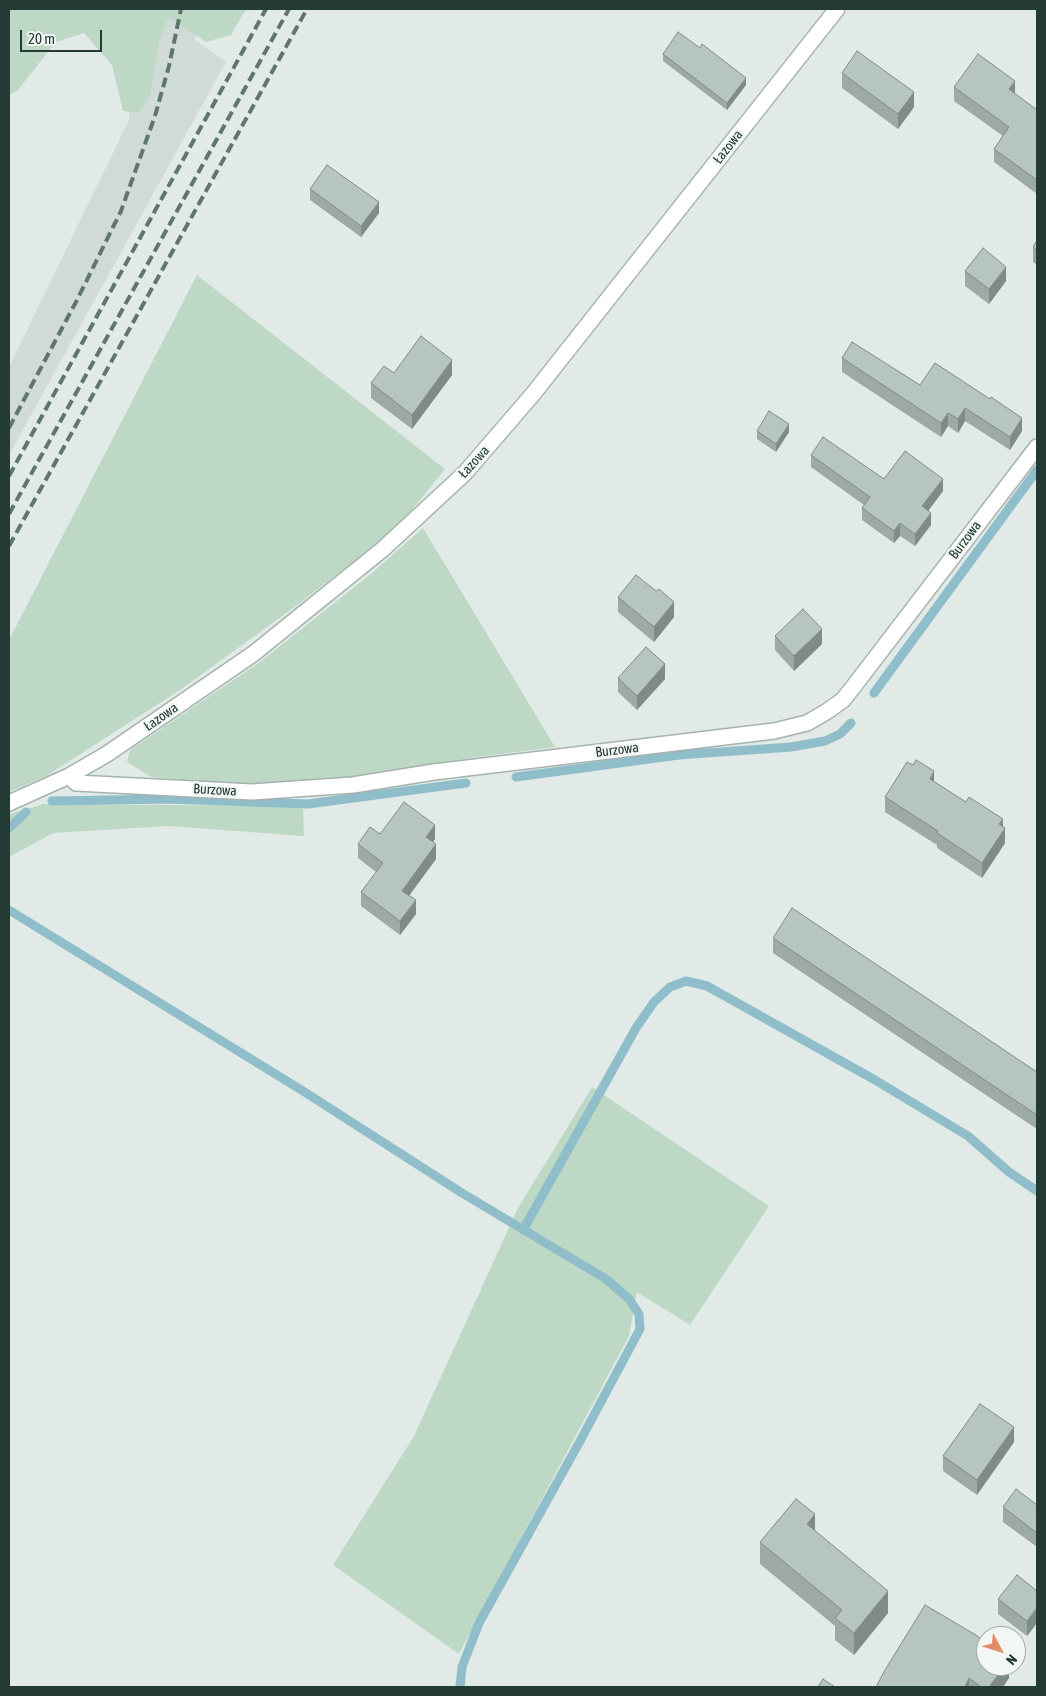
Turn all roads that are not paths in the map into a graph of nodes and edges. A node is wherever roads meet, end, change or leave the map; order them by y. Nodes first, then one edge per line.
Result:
1 (837, 9) edge
2 (1037, 447) edge
3 (69, 776) junction
4 (9, 803) edge

1 - 3 street, Łazowa
2 - 3 street, Burzowa
3 - 4 street, Łazowa

